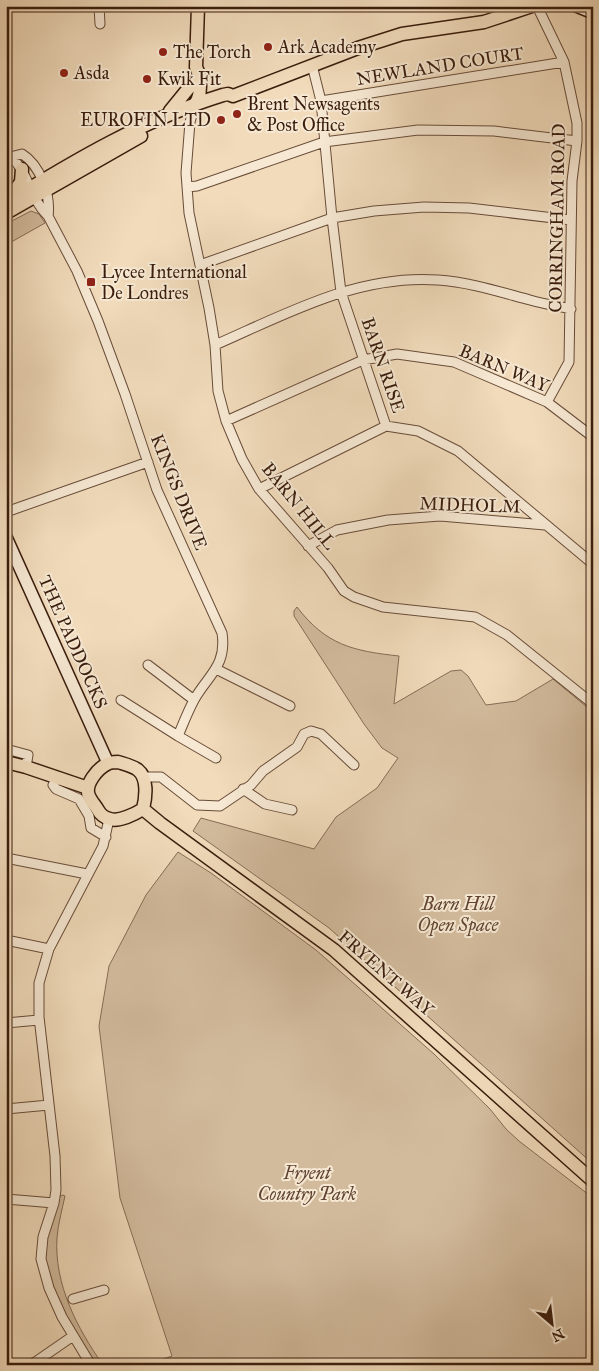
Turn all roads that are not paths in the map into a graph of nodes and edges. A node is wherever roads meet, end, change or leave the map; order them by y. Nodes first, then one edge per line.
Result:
1 (99, 6) edge
2 (198, 6) edge
3 (532, 6) edge
4 (537, 6) edge
5 (576, 6) edge
6 (593, 13) edge
7 (100, 24) dead end
8 (564, 62) junction
9 (312, 65) junction
10 (196, 76) junction
11 (228, 95) junction
12 (321, 101) junction
13 (194, 109) junction
14 (165, 116) junction
15 (577, 141) junction
16 (324, 142) junction
17 (8, 157) edge
18 (22, 169) junction
19 (187, 187) junction
20 (38, 189) junction
21 (7, 206) edge
22 (48, 216) junction
23 (332, 218) junction
24 (571, 220) junction
25 (200, 264) junction
26 (341, 292) junction
27 (571, 309) junction
28 (215, 345) junction
29 (363, 360) junction
30 (547, 402) junction
31 (226, 421) junction
32 (386, 426) junction
33 (593, 437) edge
34 (148, 462) junction
35 (259, 489) junction
36 (6, 512) edge
37 (546, 525) junction
38 (6, 537) edge
39 (308, 546) junction
40 (593, 564) edge
41 (148, 665) dead end
42 (216, 669) junction
43 (121, 700) dead end
44 (194, 700) junction
45 (593, 704) edge
46 (290, 706) dead end
47 (178, 736) junction
48 (6, 749) edge
49 (216, 758) dead end
50 (6, 762) edge
51 (108, 763) junction
52 (354, 765) dead end
53 (26, 767) junction
54 (144, 777) junction
55 (57, 778) junction
56 (88, 788) junction
57 (243, 790) junction
58 (143, 809) junction
59 (292, 810) dead end
60 (109, 820) junction
61 (106, 837) junction
62 (6, 858) edge
63 (87, 874) junction
64 (6, 940) edge
65 (49, 949) junction
66 (39, 1020) junction
67 (6, 1023) edge
68 (49, 1105) junction
69 (6, 1109) edge
70 (593, 1181) edge
71 (6, 1199) edge
72 (54, 1203) junction
73 (104, 1290) dead end
74 (74, 1299) dead end
75 (74, 1336) junction
76 (31, 1365) edge
77 (91, 1365) edge

1 - 7 street
2 - 10 main road
3 - 9 main road
4 - 8 street, CORRINGHAM ROAD
5 - 6 street
8 - 12 street, NEWLAND COURT
8 - 15 street, CORRINGHAM ROAD
9 - 11 main road
9 - 12 street, BARN RISE
10 - 11 main road
10 - 13 main road
10 - 14 main road
11 - 13 main road
12 - 16 street, BARN RISE
13 - 14 main road
13 - 19 street, BARN HILL
13 - 20 main road
14 - 20 main road
15 - 16 street
15 - 24 street, CORRINGHAM ROAD
16 - 19 street
16 - 23 street, BARN RISE
17 - 18 street
17 - 20 street
18 - 20 street
18 - 21 main road
19 - 25 street, BARN HILL
20 - 21 main road
20 - 22 street
20 - 22 street, KINGS DRIVE
22 - 34 street, KINGS DRIVE
23 - 24 street
23 - 25 street
23 - 26 street, BARN RISE
24 - 27 street, CORRINGHAM ROAD
25 - 28 street, BARN HILL
26 - 27 street
26 - 28 street
26 - 29 street, BARN RISE
27 - 30 street, CORRINGHAM ROAD
28 - 31 street, BARN HILL
29 - 30 street, BARN WAY
29 - 31 street, BARN WAY
29 - 32 street, BARN RISE
30 - 33 street, BARN WAY
31 - 35 street, BARN HILL
32 - 35 street
32 - 37 street, BARN RISE
34 - 36 street
34 - 42 street, KINGS DRIVE
35 - 39 street, BARN HILL
37 - 39 street, MIDHOLM
37 - 40 street, BARN RISE
38 - 51 street, THE PADDOCKS
39 - 45 street, BARN HILL
41 - 44 street
42 - 44 street, KINGS DRIVE
42 - 46 street
43 - 47 street
44 - 47 street, KINGS DRIVE
47 - 49 street
48 - 53 street
50 - 53 main road
51 - 54 main road
51 - 56 main road
52 - 57 street
53 - 55 main road
54 - 57 street
54 - 58 main road
55 - 56 main road
55 - 61 street
56 - 60 main road
57 - 59 street
58 - 60 main road
58 - 70 main road, FRYENT WAY
60 - 61 street
61 - 63 street
62 - 63 street
63 - 65 street
64 - 65 street
65 - 66 street
66 - 67 street
66 - 68 street
68 - 69 street
68 - 72 street
71 - 72 street
72 - 75 street
73 - 74 street
75 - 76 street
75 - 77 street

